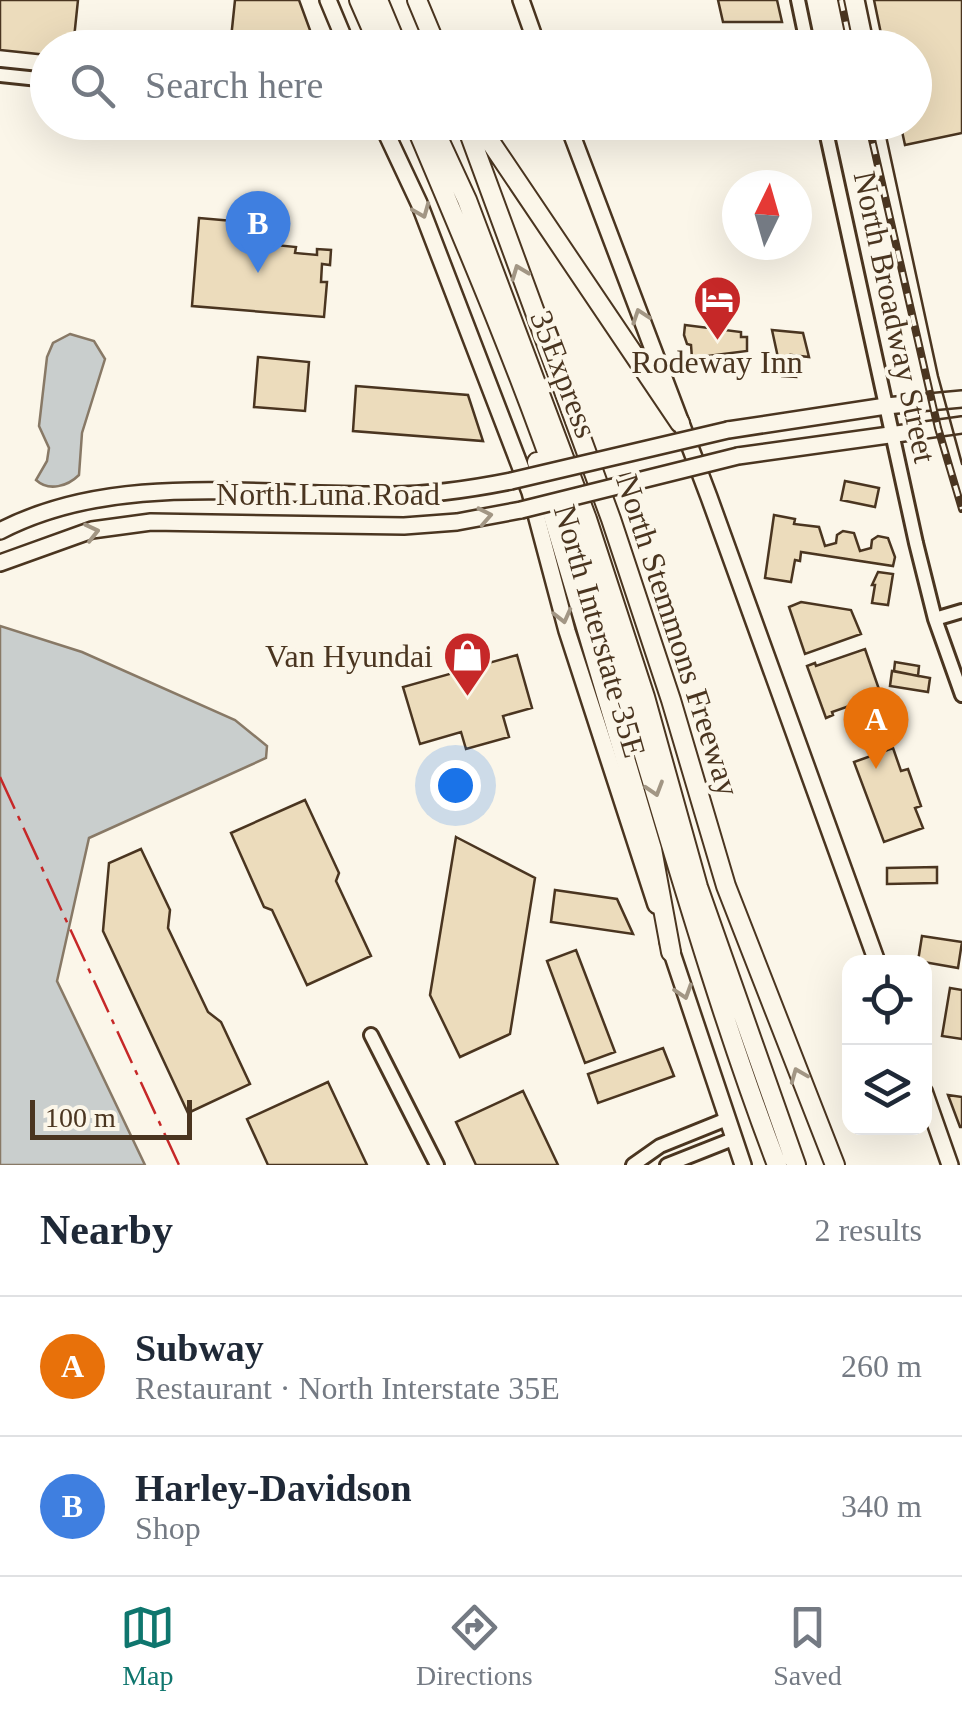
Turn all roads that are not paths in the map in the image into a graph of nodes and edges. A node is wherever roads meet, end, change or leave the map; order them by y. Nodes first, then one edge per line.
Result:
1 (328, 0) edge
2 (359, 0) edge
3 (378, 0) edge
4 (417, 0) edge
5 (521, 0) edge
6 (798, 0) edge
7 (340, 30) edge
8 (372, 30) edge
9 (390, 30) edge
10 (430, 30) edge
11 (532, 30) edge
12 (804, 30) edge
13 (0, 75) edge
14 (30, 78) edge
15 (389, 140) edge
16 (421, 140) edge
17 (439, 140) edge
18 (472, 140) edge
19 (488, 140) edge
20 (574, 140) edge
21 (828, 140) edge
22 (962, 399) edge
23 (886, 406) junction
24 (533, 417) junction
25 (680, 423) junction
26 (962, 425) edge
27 (892, 433) junction
28 (0, 532) edge
29 (0, 563) edge
30 (962, 611) edge
31 (935, 619) junction
32 (962, 695) edge
33 (671, 952) junction
34 (874, 955) edge
35 (371, 1035) dead end
36 (932, 1114) edge
37 (727, 1120) junction
38 (733, 1138) junction
39 (437, 1165) edge
40 (633, 1165) edge
41 (666, 1165) edge
42 (742, 1165) edge
43 (776, 1165) edge
44 (796, 1165) edge
45 (834, 1165) edge
46 (950, 1165) edge

1 - 7 main road
2 - 8 highway
3 - 9 highway
4 - 10 highway
5 - 11 main road
6 - 12 street
13 - 14 street
15 -> 33 main road, North Interstate 35E
16 - 24 highway, North Stemmons Freeway
17 - 44 highway, 35Express
45 -> 18 highway, North Stemmons Freeway
19 - 25 highway
25 -> 20 main road
21 - 23 street, North Broadway Street
22 - 23 main road, North Luna Road
23 - 27 street, North Broadway Street
23 - 28 main road, North Luna Road, bridge
24 - 33 highway
24 -> 43 highway, North Stemmons Freeway
25 - 34 main road
26 - 27 main road, North Luna Road
29 -> 27 main road, North Luna Road, bridge
27 - 31 street, North Broadway Street
30 - 31 street
31 - 32 street, North Broadway Street
33 -> 37 main road, North Interstate 35E
35 - 39 street
36 - 46 main road
37 - 38 main road, North Interstate 35E
37 - 40 street
38 - 41 street
38 - 42 main road, North Interstate 35E

